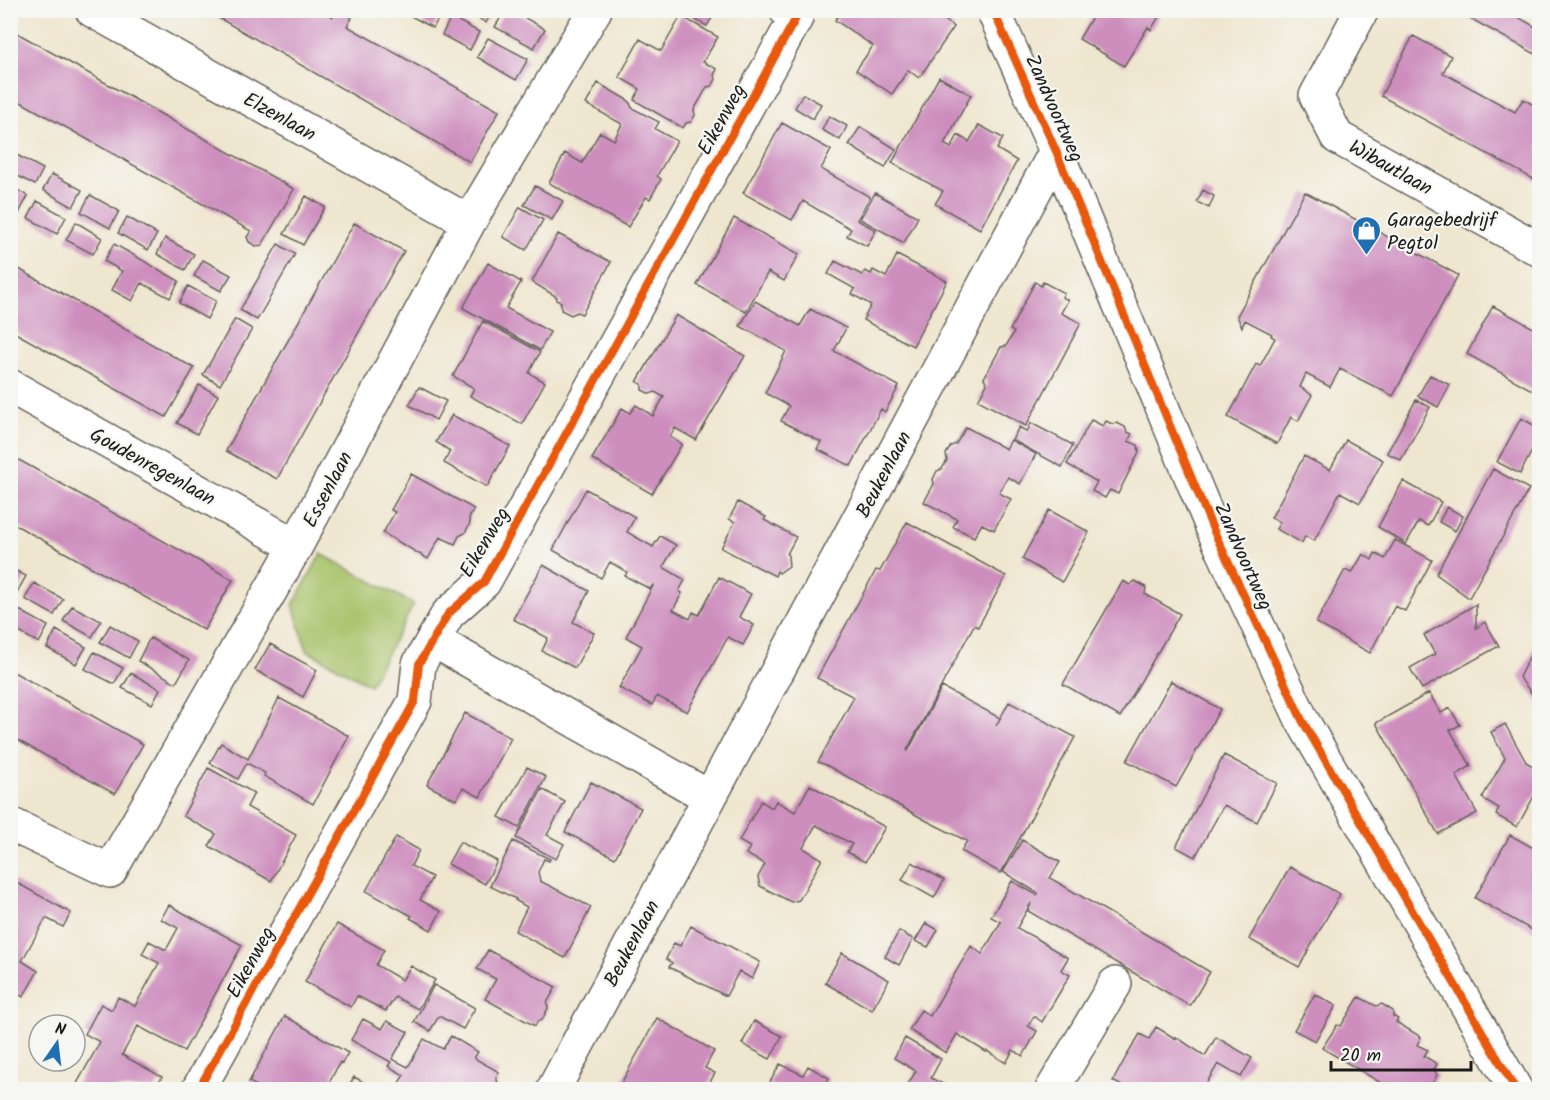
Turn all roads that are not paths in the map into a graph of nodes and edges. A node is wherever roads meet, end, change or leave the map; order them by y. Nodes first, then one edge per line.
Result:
1 (92, 10) edge
2 (595, 10) edge
3 (786, 10) edge
4 (993, 10) edge
5 (1362, 10) edge
6 (1056, 151) junction
7 (469, 222) junction
8 (1539, 250) edge
9 (10, 386) edge
10 (296, 546) junction
11 (433, 640) junction
12 (709, 797) junction
13 (10, 824) edge
14 (1115, 984) dead end
15 (1539, 1076) edge
16 (198, 1089) edge
17 (553, 1089) edge
18 (1052, 1089) edge
19 (1516, 1089) edge
20 (1526, 1089) edge

1 - 7 street, Elzenlaan
2 - 7 street, Essenlaan
3 - 11 street, Eikenweg
4 - 6 street, Zandvoortweg
5 - 8 street, Wibautlaan
6 - 12 street, Beukenlaan
6 - 19 street, Zandvoortweg
7 - 10 street, Essenlaan
9 - 10 street, Goudenregenlaan
10 - 13 street, Essenlaan
11 - 12 street
11 - 16 street, Eikenweg
12 - 17 street, Beukenlaan
14 - 18 street
15 - 20 street

